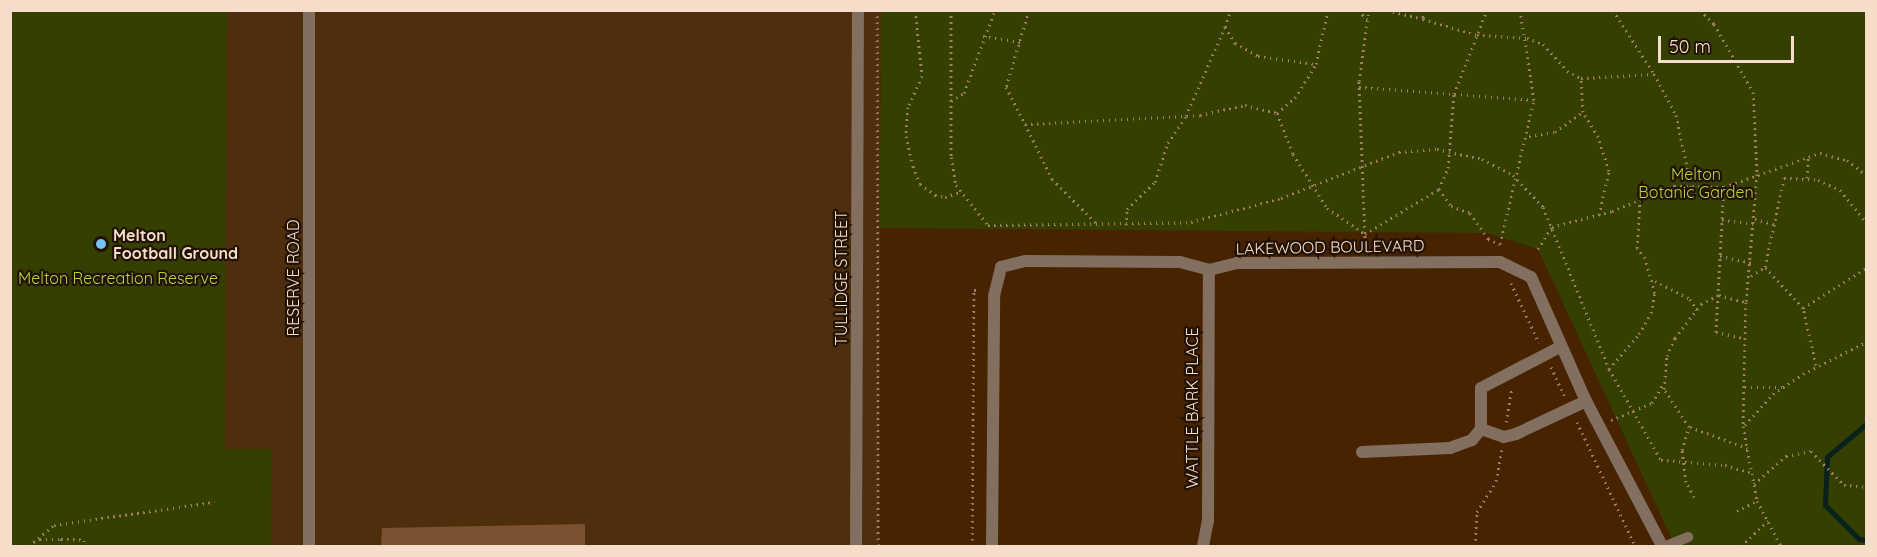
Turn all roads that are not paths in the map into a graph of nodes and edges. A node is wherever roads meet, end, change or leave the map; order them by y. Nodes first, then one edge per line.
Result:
1 (309, 10) edge
2 (858, 10) edge
3 (1209, 270) junction
4 (1560, 347) junction
5 (1586, 401) junction
6 (1481, 429) junction
7 (1362, 452) dead end
8 (1688, 537) dead end
9 (309, 546) edge
10 (856, 546) edge
11 (992, 546) edge
12 (1203, 546) edge
13 (1664, 546) edge

1 - 9 street, RESERVE ROAD
2 - 10 street, TULLIDGE STREET
3 - 4 street, LAKEWOOD BOULEVARD
3 - 11 street, LAKEWOOD BOULEVARD
3 - 12 street, WATTLE BARK PLACE
4 - 5 street, LAKEWOOD BOULEVARD
4 - 6 street
5 - 6 street
5 - 13 street, LAKEWOOD BOULEVARD
6 - 7 street
8 - 13 lane

